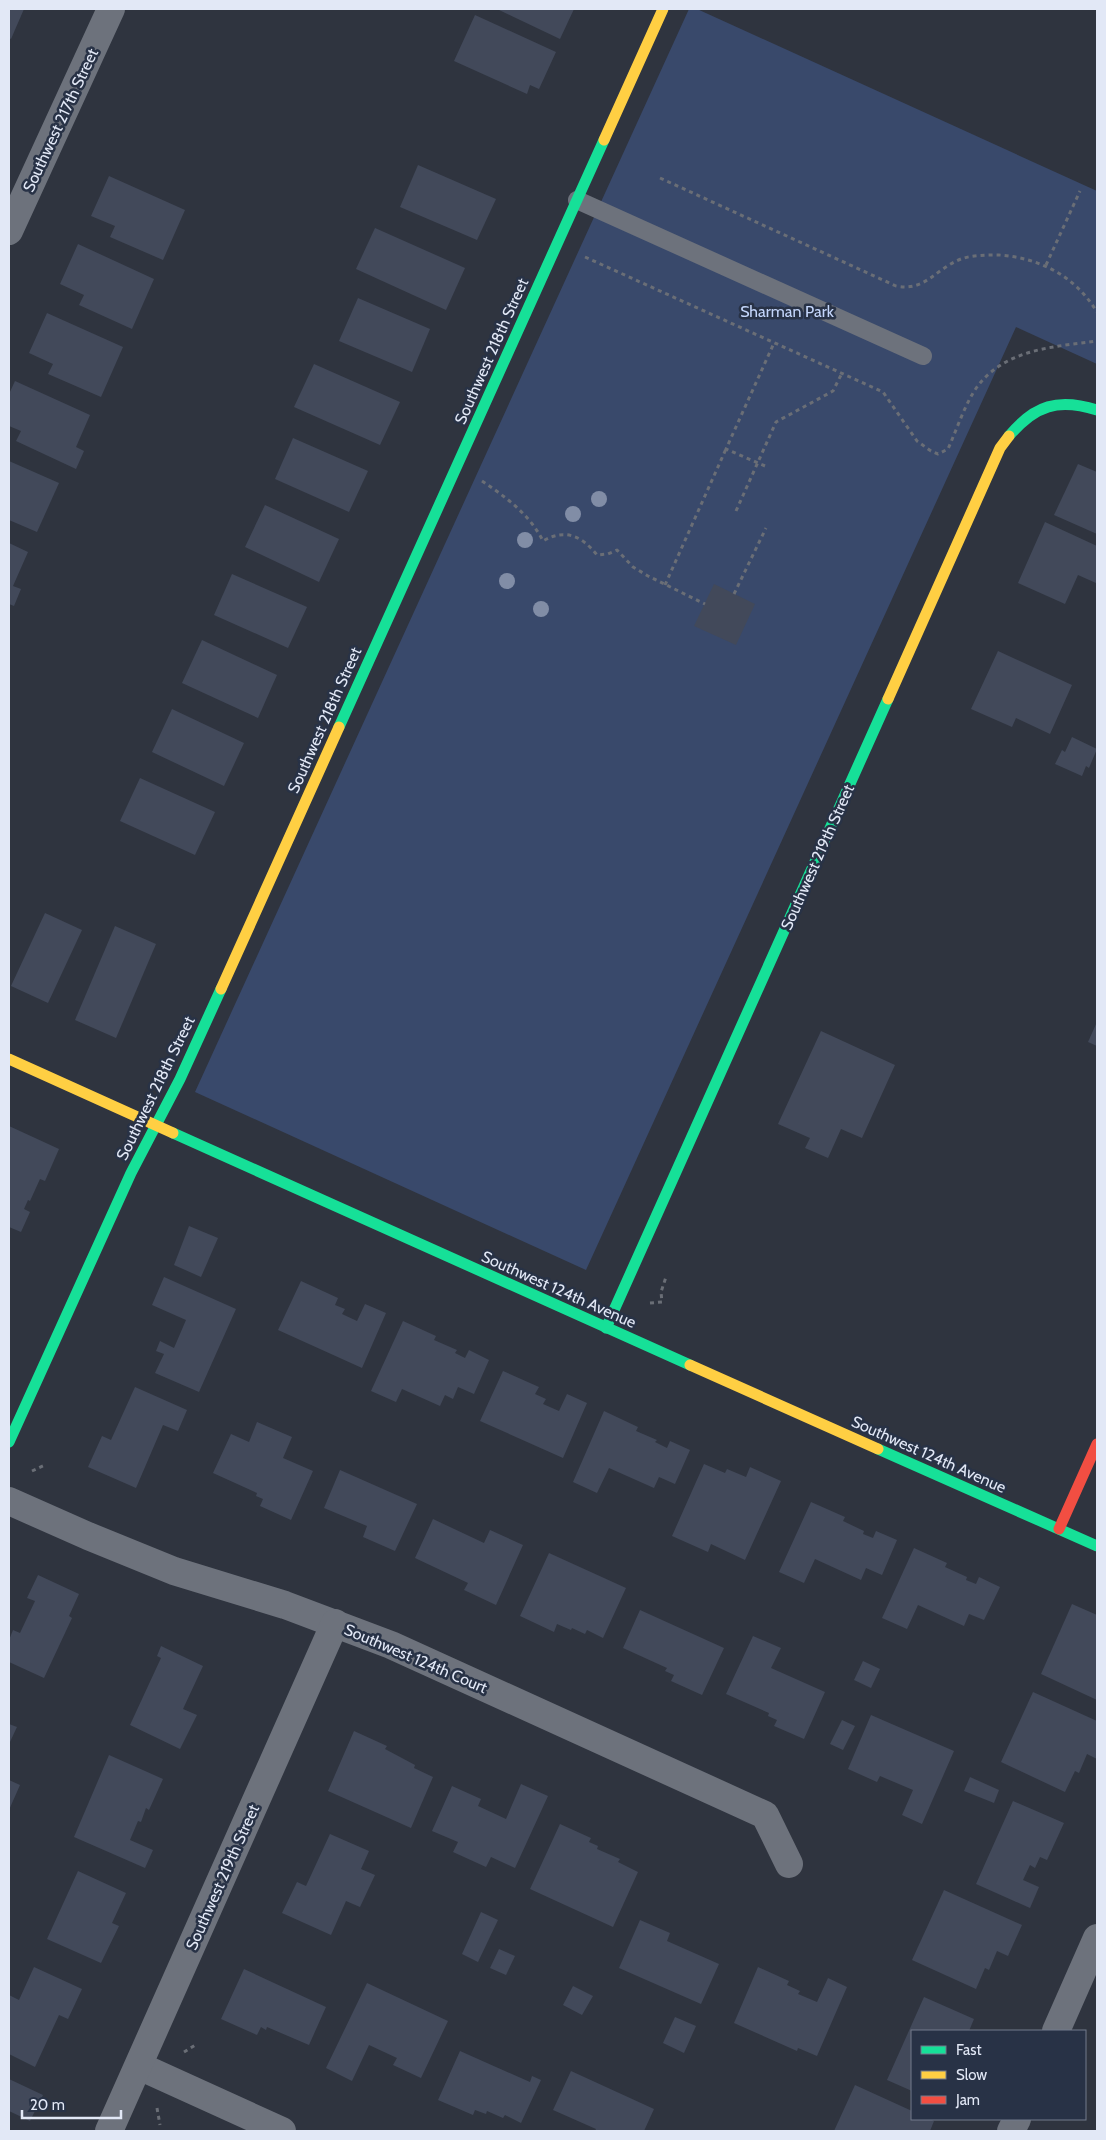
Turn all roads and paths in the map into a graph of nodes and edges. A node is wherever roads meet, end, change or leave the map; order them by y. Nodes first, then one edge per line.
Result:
1 (111, 9) edge
2 (663, 9) edge
3 (660, 178) dead end
4 (1080, 191) dead end
5 (577, 200) junction
6 (9, 231) edge
7 (581, 256) dead end
8 (1046, 265) junction
9 (1097, 312) edge
10 (1097, 340) edge
11 (774, 343) junction
12 (923, 356) dead end
13 (842, 373) junction
14 (1097, 410) edge
15 (726, 449) junction
16 (756, 463) junction
17 (765, 466) dead end
18 (480, 480) dead end
19 (736, 511) dead end
20 (766, 528) dead end
21 (665, 584) junction
22 (734, 594) dead end
23 (704, 604) dead end
24 (9, 1059) edge
25 (156, 1126) junction
26 (666, 1277) dead end
27 (644, 1304) dead end
28 (606, 1328) junction
29 (9, 1442) edge
30 (1097, 1444) edge
31 (46, 1466) dead end
32 (32, 1471) dead end
33 (9, 1501) edge
34 (1059, 1529) junction
35 (1097, 1546) edge
36 (335, 1623) junction
37 (789, 1864) dead end
38 (1097, 1938) edge
39 (1056, 2030) edge
40 (197, 2044) dead end
41 (182, 2053) dead end
42 (139, 2066) junction
43 (156, 2108) dead end
44 (160, 2125) dead end
45 (109, 2131) edge
46 (282, 2131) edge

1 - 6 street, Southwest 217th Street
2 - 5 street, Southwest 218th Street
3 - 8 path
4 - 8 path
5 - 12 lane
5 - 25 street, Southwest 218th Street
7 - 11 path
8 - 9 path
10 - 13 path
11 - 13 path
11 - 15 path
13 - 16 path
14 - 28 street, Southwest 219th Street
15 - 16 path
15 - 21 path
16 - 17 path
16 - 19 path
18 - 21 path
20 - 22 path
21 - 23 path
24 - 25 street, Southwest 124th Avenue
25 - 28 street, Southwest 124th Avenue
25 - 29 street, Southwest 218th Street
26 - 27 path
28 - 34 street, Southwest 124th Avenue
30 - 34 street
31 - 32 path
33 - 36 street, Southwest 124th Court
34 - 35 street, Southwest 124th Avenue
36 - 37 street, Southwest 124th Court
36 - 42 street, Southwest 219th Street
38 - 39 street
40 - 41 path
42 - 45 street, Southwest 219th Street
42 - 46 street
43 - 44 path

